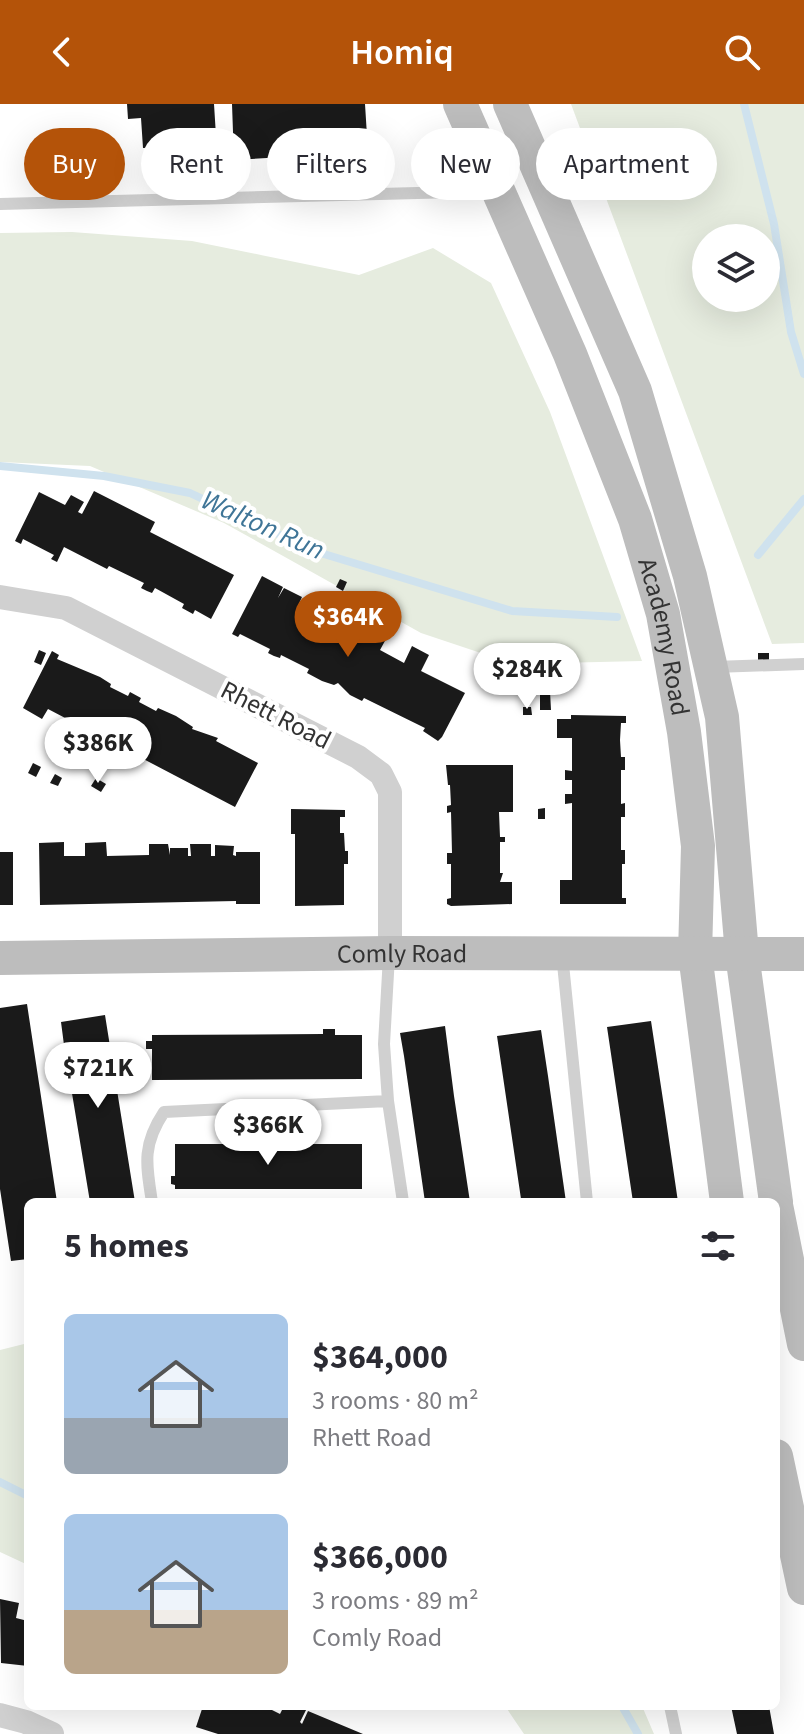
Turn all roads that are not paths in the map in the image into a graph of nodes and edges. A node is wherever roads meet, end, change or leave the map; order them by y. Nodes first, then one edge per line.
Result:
1 (460, 104) edge
2 (510, 104) edge
3 (471, 128) edge
4 (536, 163) edge
5 (411, 192) edge
6 (502, 200) edge
7 (552, 200) edge
8 (0, 204) edge
9 (0, 597) edge
10 (804, 664) edge
11 (711, 667) junction
12 (390, 953) junction
13 (562, 954) junction
14 (695, 954) junction
15 (742, 954) junction
16 (804, 954) edge
17 (0, 958) edge
18 (388, 1101) junction
19 (151, 1198) edge
20 (402, 1198) edge
21 (587, 1198) edge
22 (726, 1198) edge
23 (775, 1198) edge
24 (780, 1224) edge
25 (804, 1344) edge
26 (780, 1475) edge
27 (804, 1588) edge
28 (671, 1710) edge
29 (0, 1715) edge
30 (52, 1734) edge
31 (676, 1734) edge

1 - 3 main road, Academy Road
2 - 4 main road, Academy Road
5 - 8 lane
6 - 14 main road, Academy Road
7 - 11 main road, Academy Road
9 - 12 street, Rhett Road
10 - 11 lane
11 - 15 main road, Academy Road
12 - 13 main road, Comly Road
12 - 17 main road, Comly Road
12 - 18 lane
13 - 14 main road, Comly Road
13 - 21 lane
14 - 15 main road, Comly Road
14 - 22 main road, Academy Road
15 - 16 main road, Comly Road
15 - 23 main road, Academy Road
18 - 19 lane
18 - 20 lane
24 - 25 main road, Academy Road
26 - 27 main road
28 - 31 lane
29 - 30 street

